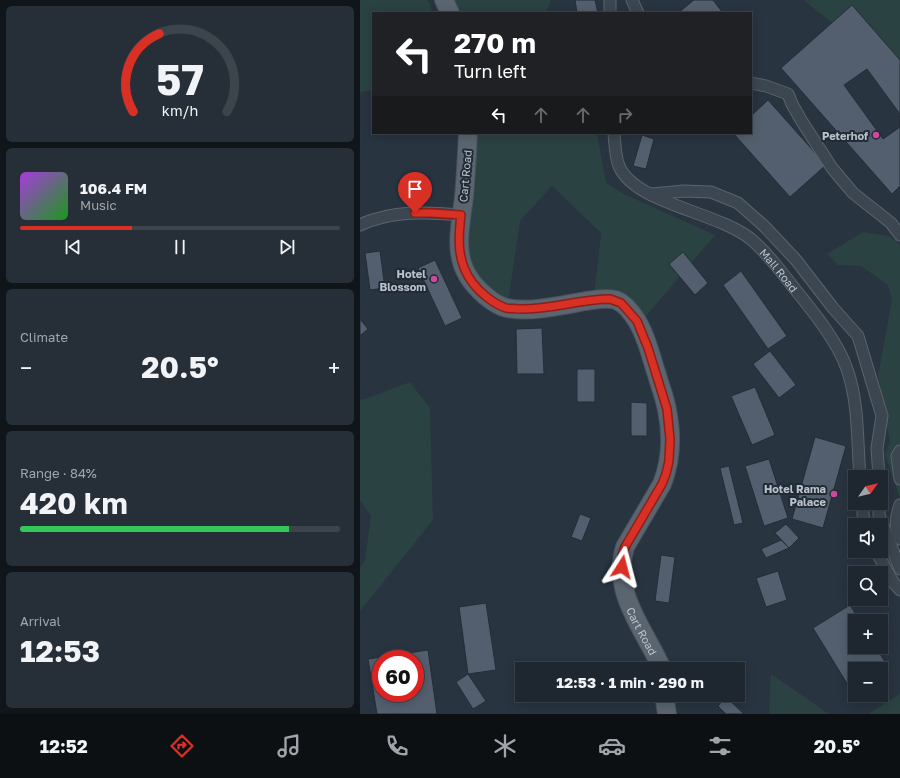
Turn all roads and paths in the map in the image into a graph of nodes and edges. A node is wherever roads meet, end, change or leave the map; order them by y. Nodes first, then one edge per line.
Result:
1 (444, 0) edge
2 (610, 0) edge
3 (632, 0) edge
4 (450, 12) edge
5 (610, 12) edge
6 (638, 12) edge
7 (752, 82) edge
8 (468, 134) edge
9 (614, 134) edge
10 (649, 195) junction
11 (461, 215) junction
12 (360, 225) edge
13 (900, 235) edge
14 (900, 451) edge
15 (860, 470) edge
16 (879, 470) edge
17 (900, 479) edge
18 (900, 505) edge
19 (879, 510) edge
20 (900, 539) edge
21 (880, 558) edge
22 (900, 569) edge
23 (900, 590) edge
24 (658, 662) edge
25 (665, 702) edge
26 (667, 714) edge

1 - 4 main road
2 - 5 street
3 - 6 street
7 - 13 street
8 - 11 main road, Cart Road
9 - 10 street, Mall Road
10 - 15 street, Mall Road
10 - 16 street
11 - 12 street
11 - 24 main road, Cart Road
14 - 17 street
18 - 20 street
19 - 22 street
21 - 23 street
25 - 26 main road

